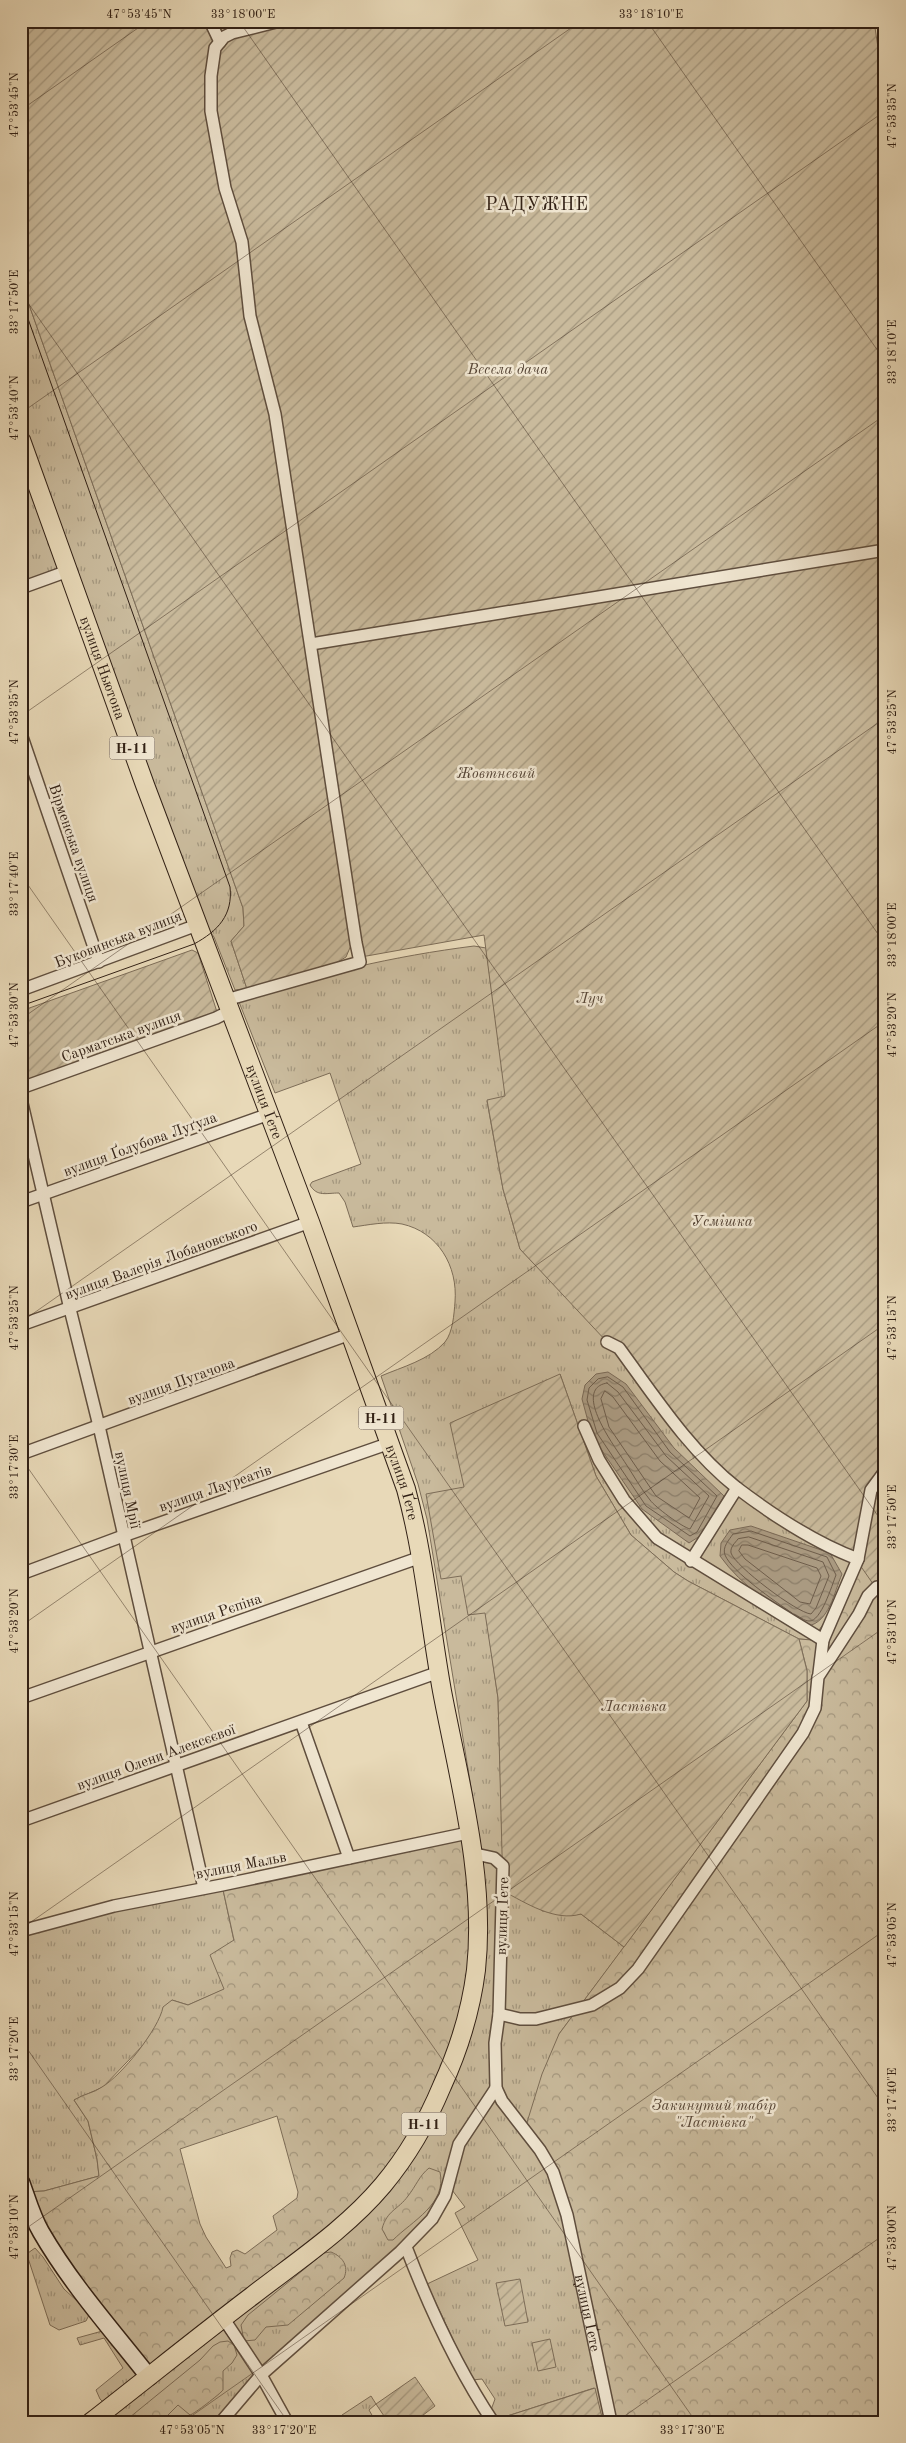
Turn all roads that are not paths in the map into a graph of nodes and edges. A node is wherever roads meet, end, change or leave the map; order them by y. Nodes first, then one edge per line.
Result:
1 (210, 21) edge
2 (280, 21) edge
3 (220, 42) junction
4 (21, 440) edge
5 (885, 550) edge
6 (68, 571) junction
7 (21, 588) edge
8 (311, 644) junction
9 (21, 734) edge
10 (197, 925) junction
11 (99, 962) junction
12 (21, 990) edge
13 (228, 1005) junction
14 (21, 1088) edge
15 (21, 1099) edge
16 (269, 1114) junction
17 (43, 1194) junction
18 (21, 1202) edge
19 (310, 1222) junction
20 (70, 1309) junction
21 (21, 1325) edge
22 (350, 1334) junction
23 (607, 1342) dead end
24 (99, 1426) junction
25 (584, 1426) dead end
26 (390, 1443) junction
27 (21, 1454) edge
28 (885, 1471) edge
29 (737, 1488) junction
30 (123, 1536) junction
31 (421, 1557) junction
32 (858, 1559) junction
33 (691, 1560) junction
34 (21, 1574) edge
35 (885, 1588) edge
36 (823, 1640) junction
37 (150, 1652) junction
38 (439, 1672) junction
39 (818, 1677) junction
40 (21, 1698) edge
41 (301, 1722) junction
42 (175, 1766) junction
43 (21, 1821) edge
44 (468, 1833) junction
45 (471, 1853) junction
46 (349, 1858) junction
47 (204, 1888) junction
48 (21, 1931) edge
49 (499, 2014) junction
50 (496, 2088) junction
51 (21, 2182) edge
52 (406, 2247) junction
53 (224, 2319) junction
54 (261, 2375) junction
55 (149, 2377) junction
56 (91, 2422) edge
57 (221, 2422) edge
58 (287, 2422) edge
59 (493, 2422) edge
60 (611, 2422) edge

1 - 3 street
2 - 3 street
3 - 8 street
4 - 6 main road, вулиця Ньютона / Н-11
5 - 8 street
6 - 7 street
6 - 10 main road, вулиця Ньютона / Н-11
8 - 13 street, Сарматська вулиця
9 - 11 street, Вірменська вулиця
10 - 11 street, Буковинська вулиця
10 - 13 main road, вулиця Ґете / Н-11
11 - 12 street, Буковинська вулиця
13 - 14 street, Сарматська вулиця
13 - 16 main road, вулиця Ґете / Н-11
15 - 17 street, вулиця Мрії
16 - 17 street, вулиця Ґолубова Луґула
16 - 19 main road, вулиця Ґете / Н-11
17 - 18 street, вулиця Ґолубова Луґула
17 - 20 street, вулиця Мрії
19 - 20 street, вулиця Валерія Лобановського
19 - 22 main road, вулиця Ґете / Н-11
20 - 21 street, вулиця Валерія Лобановського
20 - 24 street, вулиця Мрії
22 - 24 street, вулиця Пугачова
22 - 26 main road, вулиця Ґете / Н-11
23 - 29 street
24 - 27 street, вулиця Пугачова
24 - 30 street, вулиця Мрії
25 - 33 street
26 - 30 street, вулиця Лауреатів
26 - 31 main road, вулиця Ґете / Н-11
28 - 32 street
29 - 32 street
29 - 33 street
30 - 34 street, вулиця Лауреатів
30 - 37 street, вулиця Мрії
31 - 37 street, вулиця Рєпіна
31 - 38 main road, вулиця Ґете / Н-11
32 - 36 street
33 - 36 street
35 - 39 street
36 - 39 street
37 - 40 street, вулиця Рєпіна
37 - 42 street, вулиця Мрії
38 - 41 street, вулиця Олени Алексєєвої
38 - 44 main road, вулиця Ґете / Н-11
39 - 49 street
41 - 42 street, вулиця Олени Алексєєвої
41 - 46 street
42 - 43 street, вулиця Олени Алексєєвої
42 - 47 street, вулиця Мрії
44 - 45 main road, вулиця Ґете / Н-11
44 - 46 street, вулиця Мальв
45 - 49 street, вулиця Ґете
45 - 53 main road, Н-11
46 - 47 street, вулиця Мальв
47 - 48 street, вулиця Мальв
49 - 50 street, вулиця Ґете
50 - 52 street
50 - 60 street, вулиця Ґете
51 - 55 street
52 - 54 street
52 - 59 street
53 - 54 street
53 - 55 main road, Н-11
54 - 57 street
54 - 58 street
55 - 56 main road, Н-11

